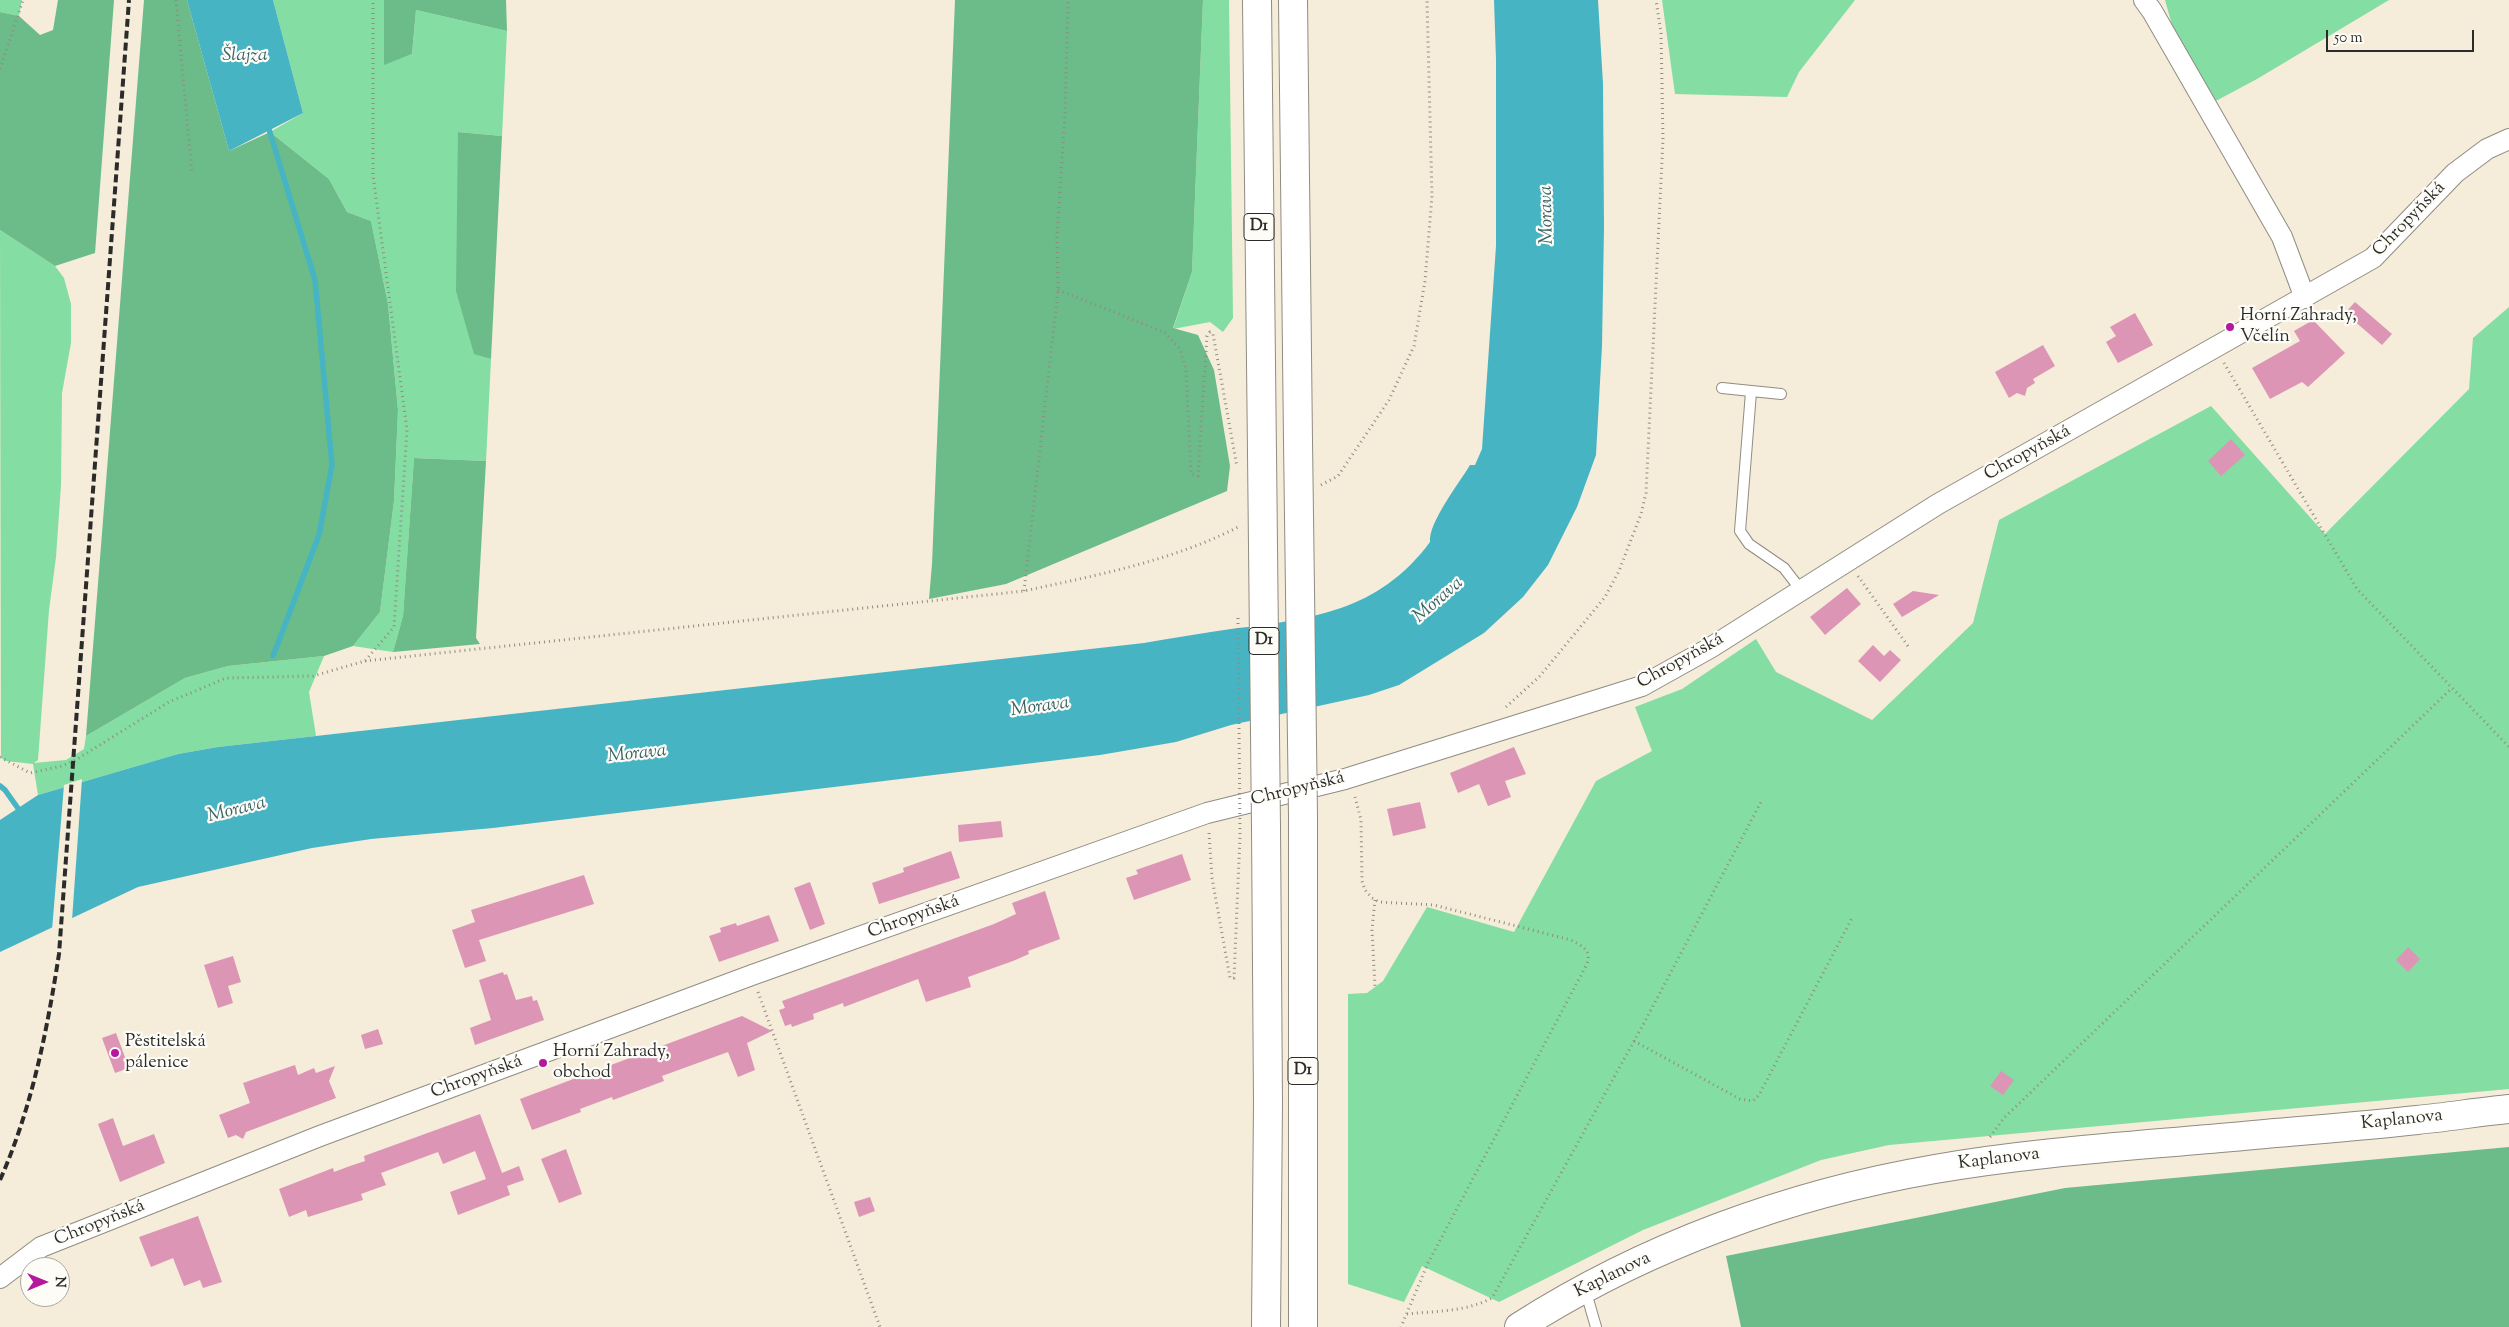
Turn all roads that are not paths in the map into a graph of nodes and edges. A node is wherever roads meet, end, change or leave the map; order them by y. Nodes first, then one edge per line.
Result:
1 (1257, 0) edge
2 (1293, 0) edge
3 (2144, 0) edge
4 (2509, 139) edge
5 (2305, 298) junction
6 (1722, 388) dead end
7 (1751, 392) junction
8 (1782, 394) dead end
9 (1802, 590) junction
10 (2509, 1109) edge
11 (0, 1278) edge
12 (1585, 1288) junction
13 (1266, 1327) edge
14 (1303, 1327) edge
15 (1518, 1327) edge
16 (1596, 1327) edge

1 - 13 main road, D1, bridge
2 - 14 main road, D1, bridge
3 - 5 street
4 - 5 street, Chropyňská
5 - 9 street, Chropyňská
6 - 7 lane
7 - 8 lane
7 - 9 lane
9 - 11 street, Chropyňská
10 - 12 main road, Kaplanova
12 - 15 main road, Kaplanova
12 - 16 lane

